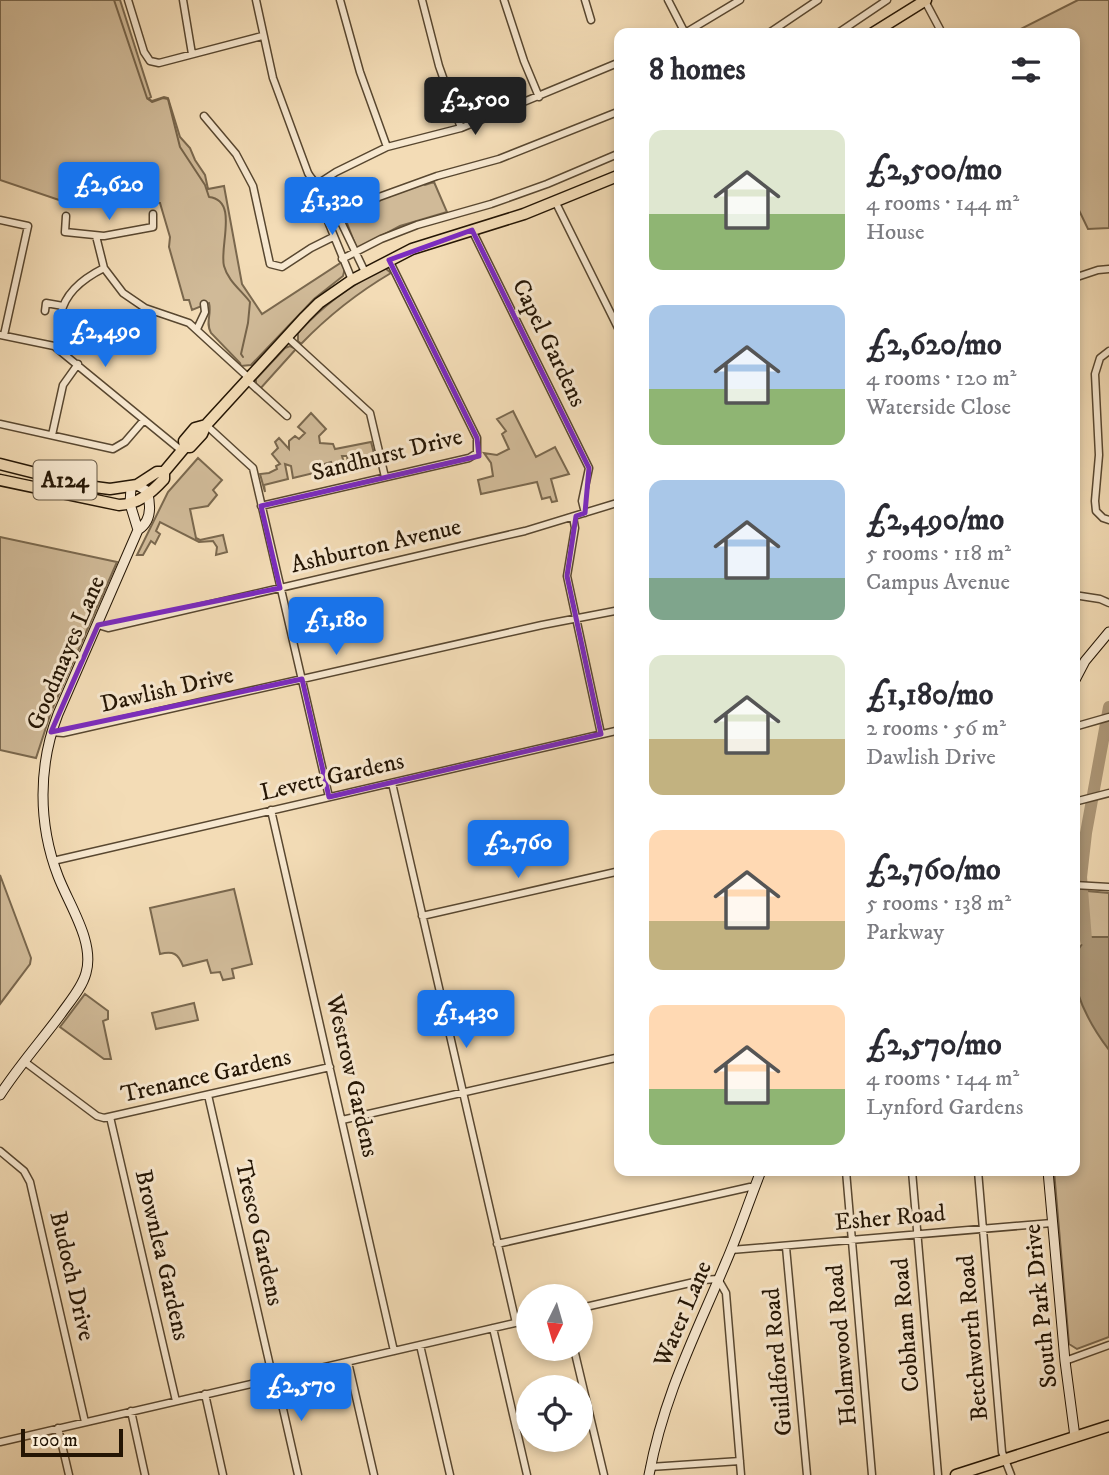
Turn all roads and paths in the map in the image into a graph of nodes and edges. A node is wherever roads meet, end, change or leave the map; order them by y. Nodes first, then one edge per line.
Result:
1 (128, 0) edge
2 (183, 0) edge
3 (256, 0) edge
4 (340, 0) edge
5 (422, 0) edge
6 (504, 0) edge
7 (585, 0) edge
8 (668, 0) edge
9 (740, 0) edge
10 (818, 0) edge
11 (887, 0) edge
12 (925, 0) edge
13 (591, 20) dead end
14 (682, 28) edge
15 (693, 28) edge
16 (776, 28) edge
17 (845, 28) edge
18 (881, 28) edge
19 (939, 28) edge
20 (262, 36) junction
21 (192, 54) junction
22 (614, 65) edge
23 (539, 97) junction
24 (614, 113) edge
25 (204, 116) dead end
26 (461, 128) junction
27 (387, 147) junction
28 (614, 156) edge
29 (614, 177) edge
30 (316, 185) junction
31 (555, 201) junction
32 (153, 214) dead end
33 (66, 216) dead end
34 (339, 219) junction
35 (0, 220) edge
36 (472, 230) junction
37 (96, 236) junction
38 (333, 237) junction
39 (355, 253) junction
40 (342, 259) junction
41 (388, 260) junction
42 (104, 268) junction
43 (1109, 270) edge
44 (365, 272) junction
45 (1080, 276) edge
46 (352, 280) junction
47 (204, 304) dead end
48 (63, 306) junction
49 (45, 311) dead end
50 (61, 314) dead end
51 (614, 320) edge
52 (197, 328) junction
53 (2, 335) edge
54 (287, 337) junction
55 (1109, 352) edge
56 (78, 364) junction
57 (248, 379) junction
58 (286, 416) dead end
59 (144, 420) junction
60 (0, 424) edge
61 (206, 425) junction
62 (52, 435) junction
63 (184, 449) junction
64 (0, 464) edge
65 (23, 470) junction
66 (164, 472) junction
67 (385, 477) junction
68 (0, 480) edge
69 (20, 484) junction
70 (134, 486) junction
71 (148, 495) junction
72 (130, 504) junction
73 (614, 504) edge
74 (261, 506) junction
75 (585, 513) junction
76 (573, 517) junction
77 (1109, 520) edge
78 (138, 530) junction
79 (280, 588) junction
80 (1080, 596) edge
81 (1109, 603) edge
82 (614, 611) edge
83 (576, 618) junction
84 (97, 625) junction
85 (1109, 632) edge
86 (1080, 671) edge
87 (302, 679) junction
88 (1106, 718) edge
89 (1080, 725) edge
90 (614, 731) edge
91 (51, 732) junction
92 (601, 734) junction
93 (392, 783) junction
94 (1105, 794) edge
95 (329, 797) junction
96 (1080, 800) edge
97 (271, 810) junction
98 (53, 861) junction
99 (614, 872) edge
100 (1080, 885) edge
101 (1109, 887) edge
102 (422, 916) junction
103 (614, 1058) edge
104 (25, 1062) junction
105 (330, 1068) junction
106 (462, 1093) junction
107 (0, 1095) edge
108 (208, 1095) junction
109 (110, 1117) junction
110 (342, 1120) junction
111 (0, 1152) edge
112 (759, 1176) edge
113 (846, 1176) edge
114 (912, 1176) edge
115 (978, 1176) edge
116 (1048, 1176) edge
117 (754, 1188) junction
118 (1052, 1223) junction
119 (983, 1230) junction
120 (918, 1235) junction
121 (852, 1240) junction
122 (497, 1244) junction
123 (786, 1247) junction
124 (731, 1250) junction
125 (718, 1279) junction
126 (593, 1305) edge
127 (516, 1323) joint
128 (493, 1328) junction
129 (420, 1345) junction
130 (1109, 1345) edge
131 (394, 1351) junction
132 (1065, 1361) junction
133 (348, 1362) junction
134 (577, 1362) edge
135 (274, 1378) junction
136 (205, 1394) junction
137 (176, 1401) junction
138 (131, 1411) junction
139 (85, 1422) junction
140 (1109, 1426) edge
141 (58, 1428) junction
142 (1075, 1437) junction
143 (0, 1441) edge
144 (1004, 1460) junction
145 (740, 1461) junction
146 (650, 1471) edge
147 (69, 1475) edge
148 (145, 1475) edge
149 (223, 1475) edge
150 (299, 1475) edge
151 (374, 1475) edge
152 (450, 1475) edge
153 (527, 1475) edge
154 (604, 1475) edge
155 (741, 1475) edge
156 (807, 1475) edge
157 (872, 1475) edge
158 (938, 1475) edge
159 (956, 1475) edge
160 (1011, 1475) edge

1 - 21 street
2 - 21 street
3 - 20 street
4 - 27 street
5 - 26 street
6 - 23 street
7 - 13 street
8 - 14 street
9 - 15 street
10 - 16 street
11 - 17 street
12 - 18 main road
12 - 19 street
20 - 21 street
20 - 30 street
22 - 23 street
23 - 26 street
24 - 34 street
25 - 38 street
26 - 27 street
27 - 30 street
28 - 39 street
29 - 31 main road, A124
30 - 34 street
30 - 38 street
31 - 36 main road, A124
31 - 51 street
32 - 37 street
33 - 37 street
34 - 39 street
35 - 53 street
36 - 41 main road, A124
36 - 75 street, Capel Gardens
37 - 42 street
38 - 40 street
39 - 40 street
39 - 44 street
40 - 46 street
41 - 44 main road, A124
41 - 67 street, Sandhurst Drive
42 - 48 street
42 - 52 street
43 - 45 street
44 - 46 main road, A124
46 - 54 main road, A124
47 - 52 street
48 - 49 street
48 - 50 street
52 - 57 street
53 - 56 street
54 - 57 main road, A124
54 - 67 street
55 - 77 street
56 - 59 street
56 - 62 street
57 - 58 street
57 - 61 main road, A124
59 - 62 street
59 - 63 street
60 - 62 street
61 - 63 main road, A124
61 - 74 street
63 - 66 main road, A124
64 - 65 main road, A124
65 - 69 main road
65 - 70 main road, A124
66 - 70 main road, A124
66 - 71 main road, A124
67 - 74 street, Sandhurst Drive
68 - 69 main road, A124
69 - 72 main road, A124
70 - 71 main road
70 - 72 main road
71 - 72 main road, A124
71 - 78 main road, Goodmayes Lane
72 - 78 main road
73 - 75 street, Ashburton Avenue
74 - 79 street
75 - 76 street, Ashburton Avenue
76 - 79 street, Ashburton Avenue
76 - 83 street
78 - 84 main road, Goodmayes Lane
79 - 84 street, Ashburton Avenue
79 - 87 street
80 - 81 street
82 - 83 street, Dawlish Drive
83 - 87 street, Dawlish Drive
83 - 92 street
84 - 91 main road, Goodmayes Lane
85 - 86 main road
87 - 91 street, Dawlish Drive
87 - 95 street
88 - 89 street
90 - 92 street, Levett Gardens
91 - 98 main road, Goodmayes Lane
92 - 93 street, Levett Gardens
93 - 95 street, Levett Gardens
93 - 102 street
94 - 96 street
95 - 97 street, Levett Gardens
97 - 98 street, Levett Gardens
97 - 105 street, Westrow Gardens
98 - 104 main road, Goodmayes Lane
99 - 102 street
100 - 101 street
102 - 106 street
103 - 106 street
104 - 107 main road, Goodmayes Lane
104 - 109 street, Trenance Gardens
105 - 108 street, Trenance Gardens
105 - 110 street, Westrow Gardens
106 - 110 street
106 - 122 street
108 - 109 street, Trenance Gardens
108 - 135 street, Tresco Gardens
109 - 137 street, Brownlea Gardens
110 - 131 street, Westrow Gardens
111 - 139 street, Budoch Drive
112 - 117 main road, Water Lane
113 - 121 street, Holmwood Road
114 - 120 street, Cobham Road
115 - 119 street, Betchworth Road
116 - 118 main road, South Park Drive
117 - 122 street
117 - 124 main road, Water Lane
118 - 119 street, Esher Road
118 - 132 main road, South Park Drive
119 - 120 street, Esher Road
119 - 144 street, Betchworth Road
120 - 121 street, Esher Road
120 - 158 street, Cobham Road
121 - 123 street, Esher Road
121 - 157 street, Holmwood Road
122 - 127 street
123 - 124 street, Esher Road
123 - 156 street, Guildford Road
124 - 125 main road, Water Lane
125 - 126 street
125 - 145 street
125 - 146 main road, Water Lane
127 - 128 street
128 - 129 street
128 - 153 street
129 - 131 street
129 - 152 street
130 - 132 street
131 - 133 street
132 - 142 main road, South Park Drive
133 - 135 street
133 - 151 street
134 - 154 street
135 - 136 street
135 - 150 street, Tresco Gardens
136 - 137 street
136 - 149 street
137 - 138 street
138 - 139 street
138 - 148 street
139 - 141 street
140 - 142 main road
141 - 143 street
141 - 147 street
142 - 144 main road
144 - 159 main road
144 - 160 street, Betchworth Road
145 - 146 street
145 - 155 street

